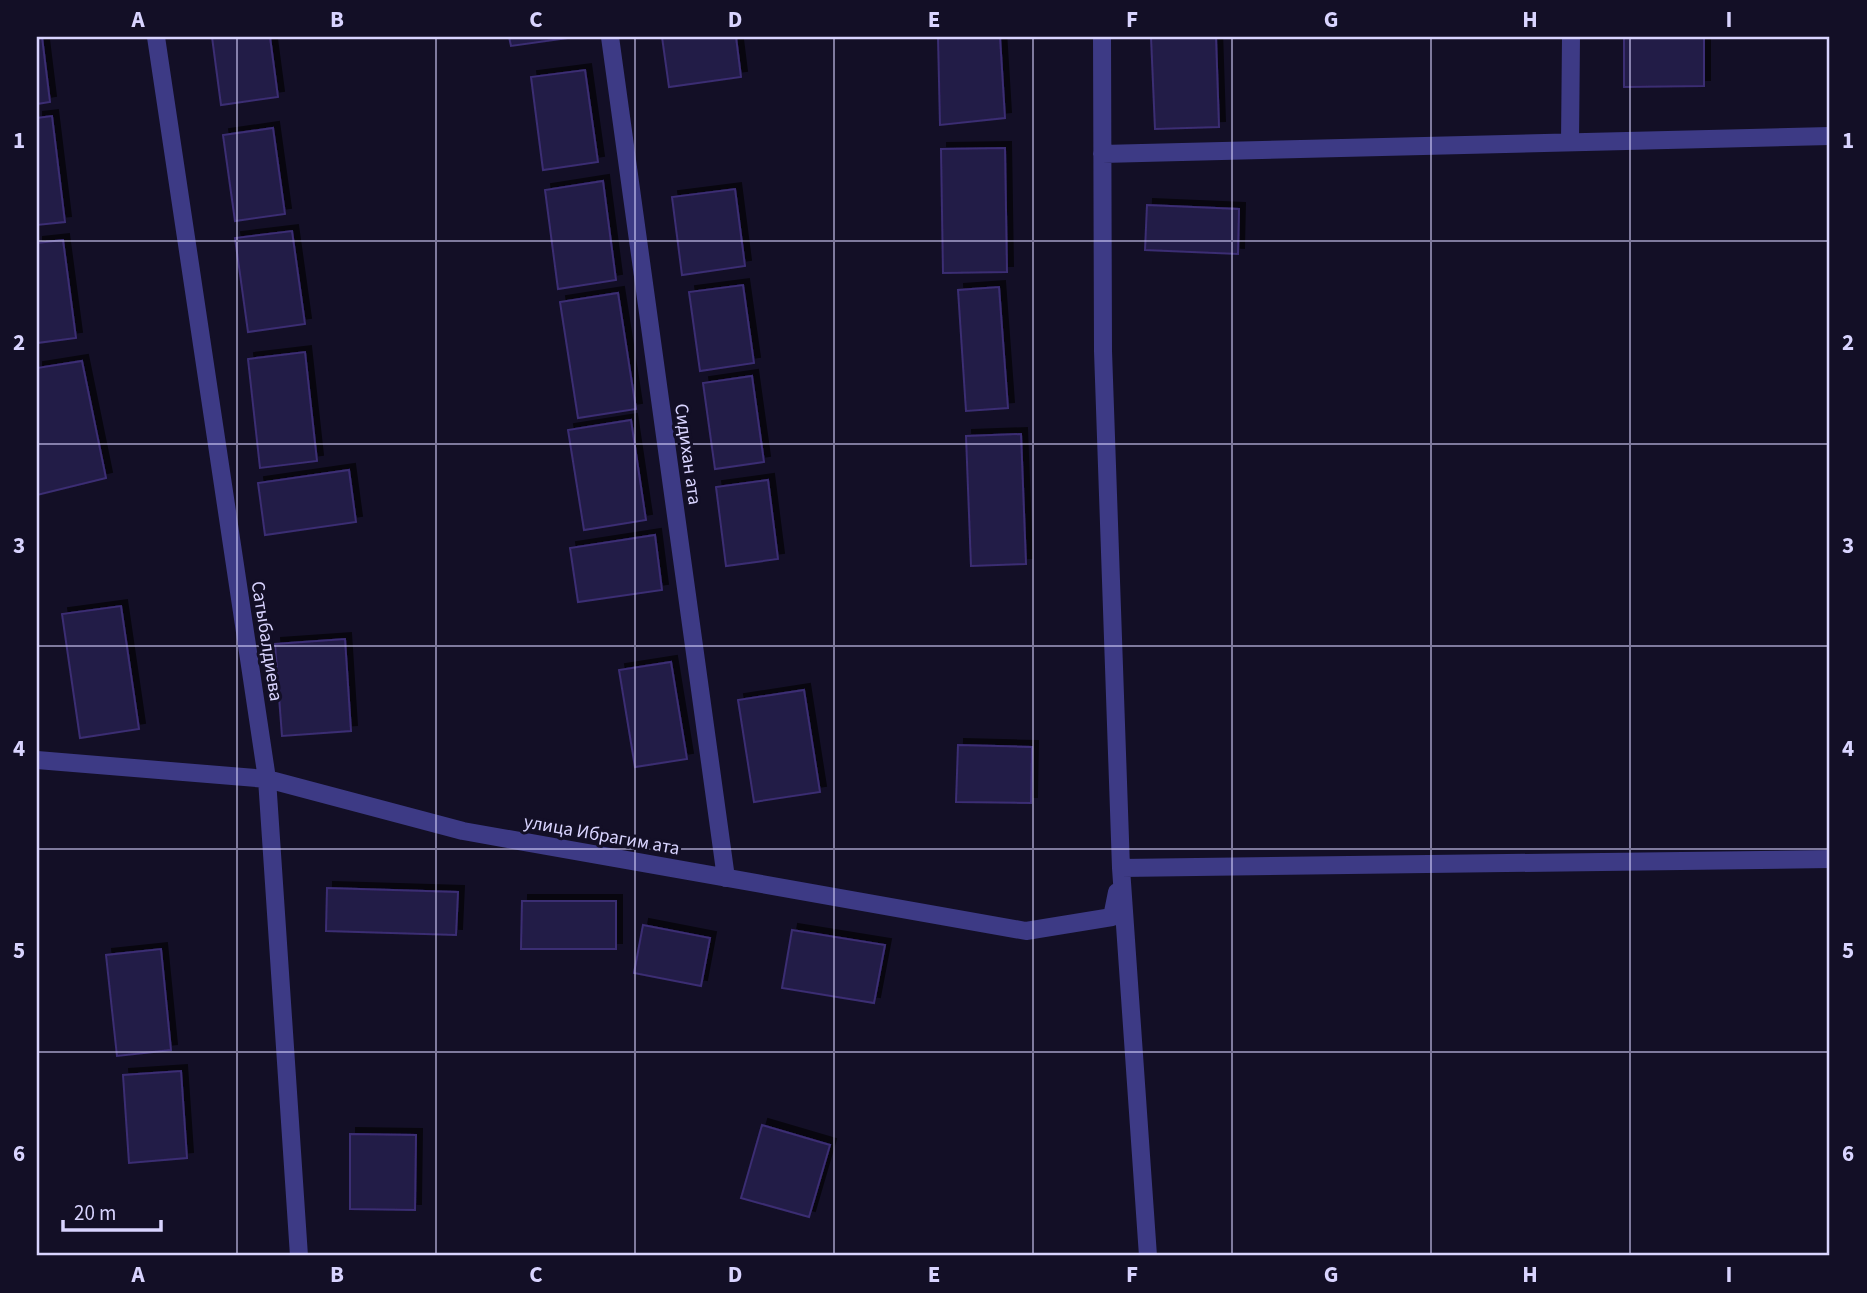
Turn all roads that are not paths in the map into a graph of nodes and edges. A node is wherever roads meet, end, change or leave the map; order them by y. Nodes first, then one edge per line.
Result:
1 (156, 37) edge
2 (610, 37) edge
3 (1102, 37) edge
4 (1571, 37) edge
5 (1830, 136) edge
6 (1570, 142) junction
7 (1102, 154) junction
8 (37, 760) edge
9 (267, 779) junction
10 (1830, 859) edge
11 (1121, 868) junction
12 (726, 878) junction
13 (299, 1256) edge
14 (1148, 1256) edge

1 - 9 street, Сатыбалдиева
2 - 12 street, Сидихан ата
3 - 7 street
4 - 6 street
5 - 6 street
6 - 7 street
7 - 11 street
8 - 9 street, улица Ибрагим ата
9 - 12 street, улица Ибрагим ата
9 - 13 street, Сатыбалдиева
10 - 11 street
11 - 12 street, улица Ибрагим ата
11 - 14 street

